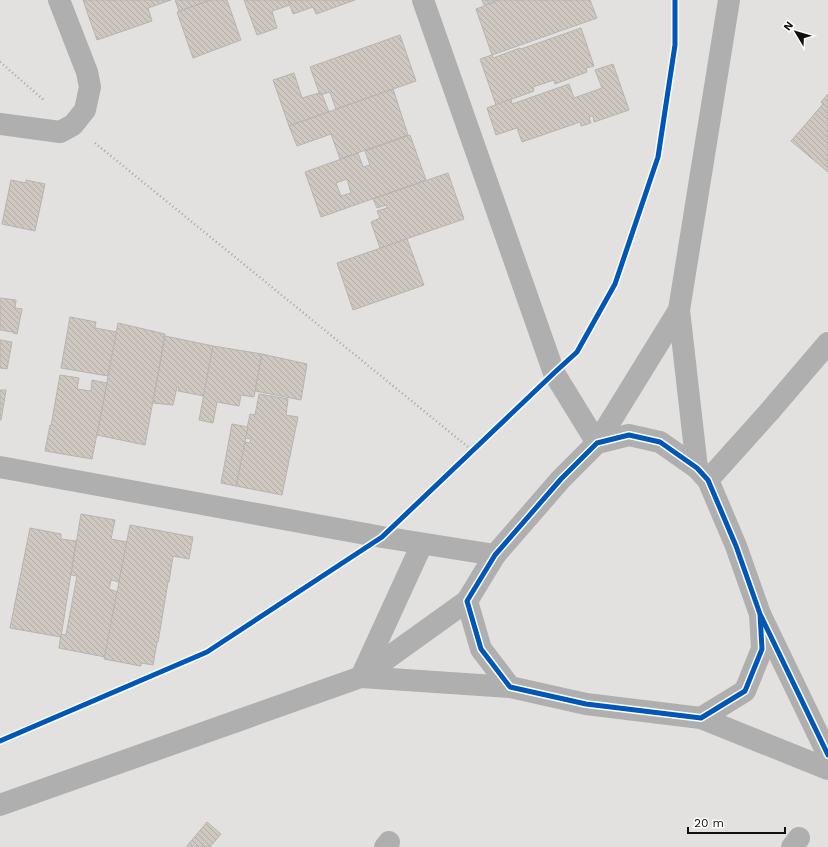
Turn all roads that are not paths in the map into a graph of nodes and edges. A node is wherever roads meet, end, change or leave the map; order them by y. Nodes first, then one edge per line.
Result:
1 (58, 0) edge
2 (423, 0) edge
3 (729, 0) edge
4 (0, 124) edge
5 (680, 310) junction
6 (828, 343) edge
7 (597, 443) junction
8 (0, 467) edge
9 (703, 474) junction
10 (422, 544) junction
11 (495, 555) junction
12 (467, 601) junction
13 (760, 614) junction
14 (361, 677) junction
15 (510, 686) junction
16 (700, 718) junction
17 (828, 755) edge
18 (828, 769) edge
19 (0, 804) edge

1 - 4 street
2 - 7 street
3 - 5 street
5 - 7 street
5 - 9 street
6 - 9 street
7 - 9 street
7 - 11 street
8 - 10 street
9 - 13 street
10 - 11 street
10 - 14 street
11 - 12 street
12 - 14 street
12 - 15 street
13 - 16 street
13 - 17 street
14 - 15 street
14 - 19 street
15 - 16 street
16 - 18 street

